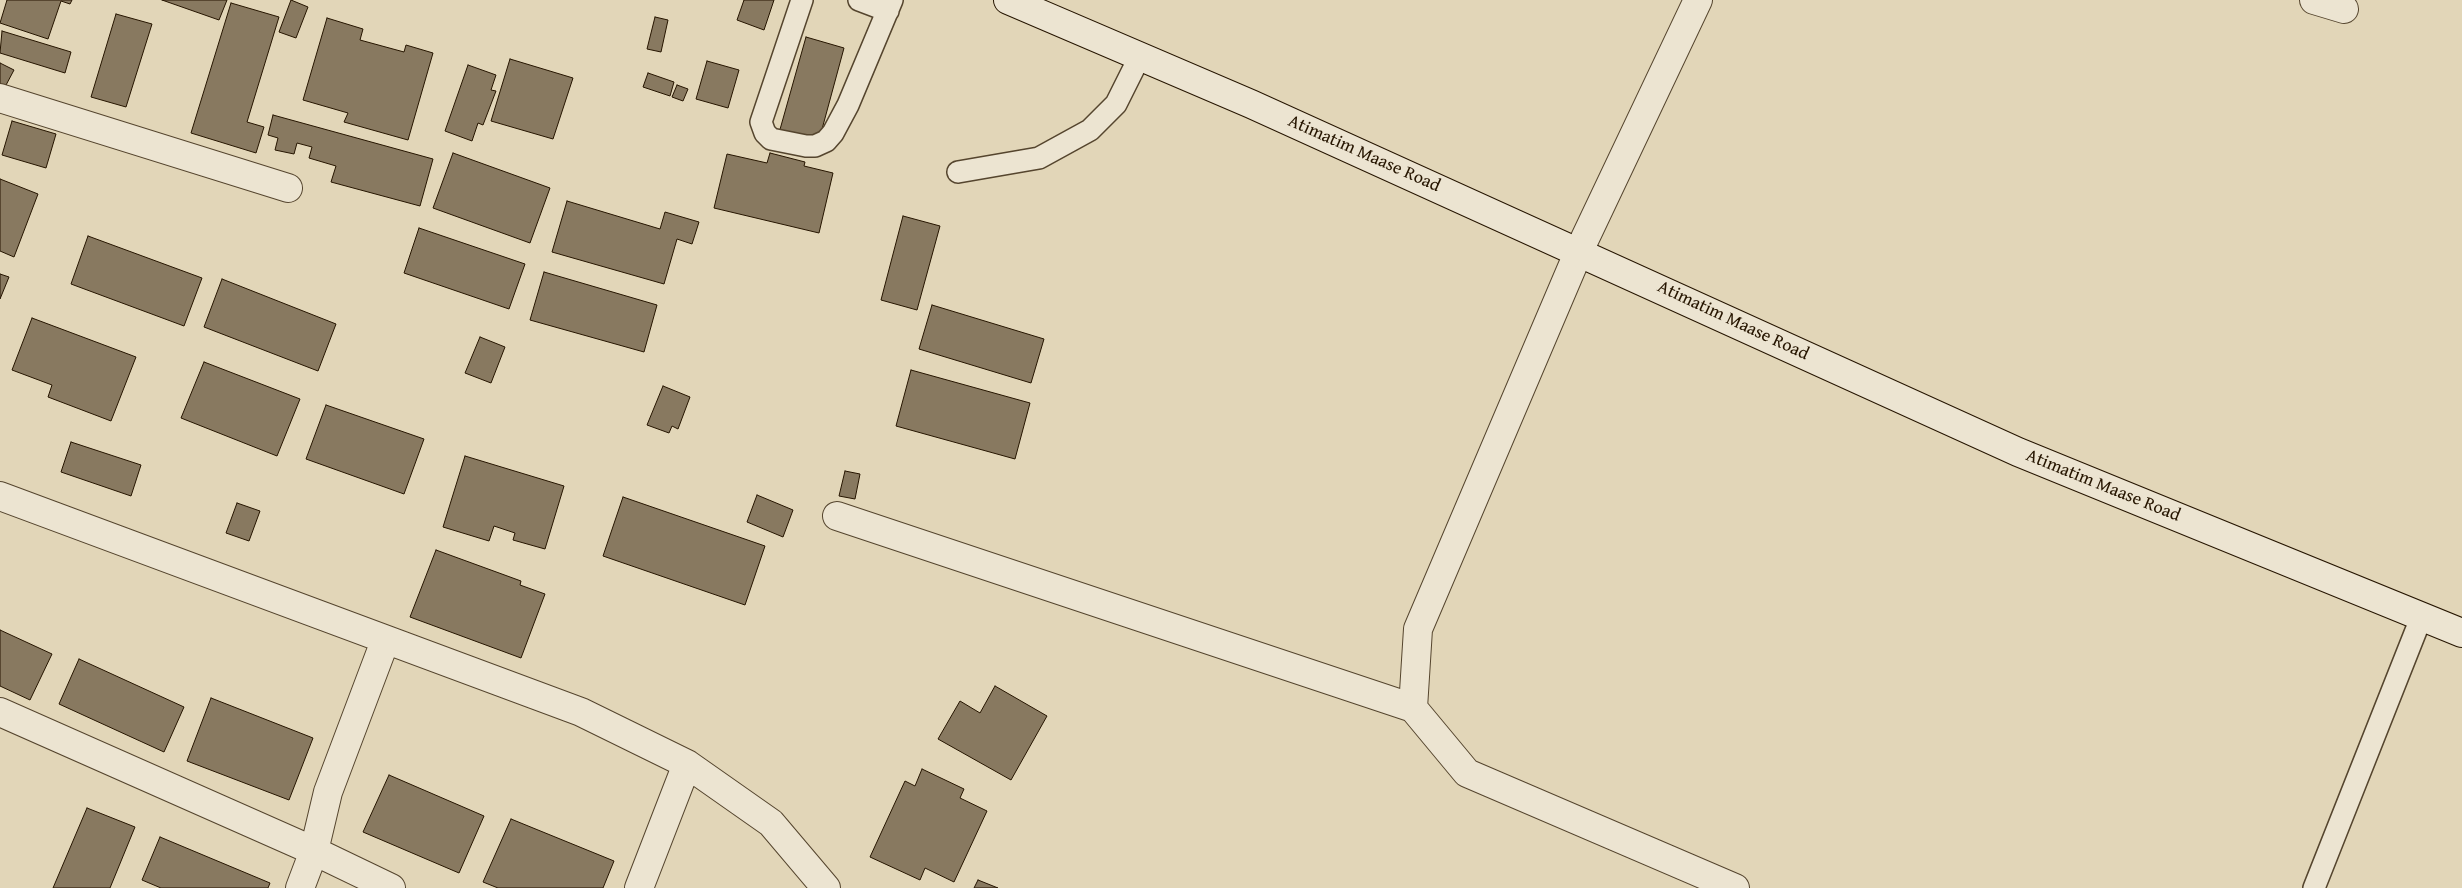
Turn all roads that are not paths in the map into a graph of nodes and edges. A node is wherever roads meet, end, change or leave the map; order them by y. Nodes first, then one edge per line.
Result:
1 (802, 0) edge
2 (859, 0) edge
3 (1008, 0) edge
4 (1698, 0) edge
5 (2314, 0) edge
6 (890, 6) edge
7 (2344, 9) dead end
8 (1140, 56) junction
9 (0, 98) edge
10 (958, 172) dead end
11 (288, 188) dead end
12 (1579, 251) junction
13 (0, 496) edge
14 (837, 516) dead end
15 (2420, 618) junction
16 (2462, 633) edge
17 (385, 641) junction
18 (1414, 708) junction
19 (0, 712) edge
20 (687, 764) junction
21 (314, 851) junction
22 (300, 888) edge
23 (391, 888) edge
24 (639, 888) edge
25 (826, 888) edge
26 (1735, 888) edge
27 (2314, 888) edge

1 - 6 lane
2 - 6 lane
3 - 8 street, Atimatim Maase Road
4 - 12 street
5 - 7 street
8 - 10 lane
8 - 12 street, Atimatim Maase Road
9 - 11 street
12 - 15 street, Atimatim Maase Road
12 - 18 street
13 - 17 street
14 - 18 street
15 - 16 street, Atimatim Maase Road
15 - 27 lane
17 - 20 street
17 - 21 street
18 - 26 street
19 - 21 street
20 - 24 street
20 - 25 street
21 - 22 street
21 - 23 street

